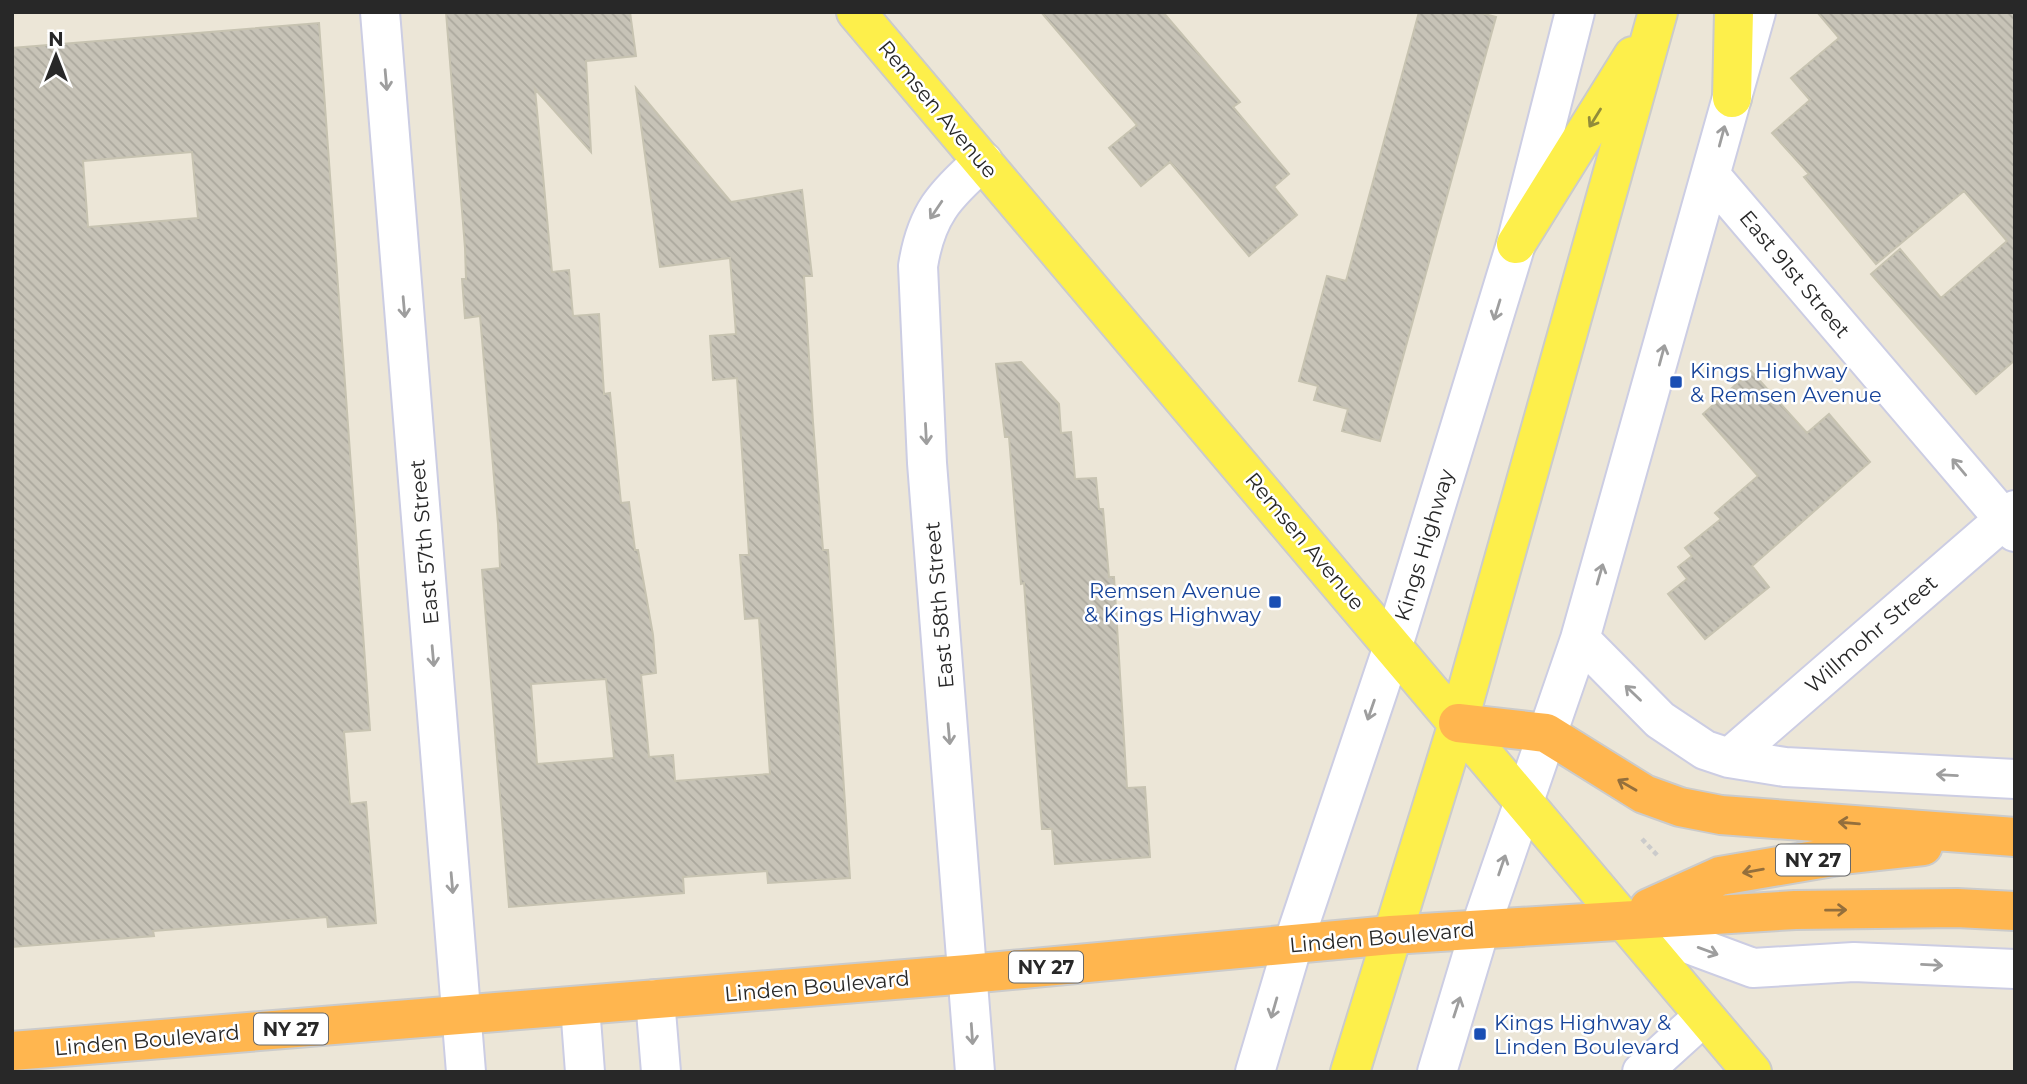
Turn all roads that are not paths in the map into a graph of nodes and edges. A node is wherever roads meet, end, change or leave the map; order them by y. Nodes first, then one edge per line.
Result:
1 (380, 12) edge
2 (856, 12) edge
3 (1734, 12) edge
4 (1756, 12) edge
5 (1574, 13) edge
6 (1657, 15) edge
7 (1732, 98) junction
8 (983, 161) junction
9 (1711, 176) junction
10 (1517, 244) junction
11 (2011, 520) edge
12 (1580, 639) junction
13 (1393, 646) junction
14 (1458, 723) junction
15 (1546, 733) junction
16 (1729, 758) junction
17 (2015, 779) edge
18 (1524, 802) junction
19 (2015, 838) edge
20 (2015, 911) edge
21 (1621, 919) junction
22 (1480, 929) junction
23 (1391, 935) junction
24 (1293, 944) junction
25 (2015, 969) edge
26 (968, 974) junction
27 (655, 999) junction
28 (580, 1006) junction
29 (462, 1015) junction
30 (1704, 1016) junction
31 (12, 1051) edge
32 (466, 1072) edge
33 (584, 1072) edge
34 (661, 1072) edge
35 (975, 1072) edge
36 (1255, 1072) edge
37 (1350, 1072) edge
38 (1437, 1072) edge
39 (1642, 1072) edge
40 (1752, 1072) edge

1 -> 29 street, East 57th Street
2 - 8 main road, Remsen Avenue
3 - 7 main road
4 - 7 street
5 - 10 street, Kings Highway
6 -> 10 main road
6 - 14 main road
9 -> 7 street
8 - 13 main road, Remsen Avenue
8 -> 26 street, East 58th Street
11 -> 9 street, East 91st Street
12 -> 9 street
10 -> 13 street, Kings Highway
11 - 16 street, Willmohr Street
12 - 15 street
16 -> 12 street
13 - 14 main road, Remsen Avenue
13 -> 24 street, Kings Highway
14 - 15 highway
14 - 18 main road, Remsen Avenue
14 - 23 main road
15 - 18 street
19 -> 15 highway
17 -> 16 street
18 - 21 main road, Remsen Avenue
22 -> 18 street
19 -> 21 highway, Linden Boulevard / NY 27
21 -> 20 highway, Linden Boulevard / NY 27
21 - 22 highway, Linden Boulevard / NY 27
21 -> 25 street, Linden Boulevard
21 - 30 main road, Remsen Avenue
22 - 23 highway, Linden Boulevard / NY 27
38 -> 22 street
23 - 24 highway, Linden Boulevard / NY 27
23 - 37 main road
24 - 26 highway, Linden Boulevard / NY 27
24 -> 36 street, Kings Highway
26 - 27 highway, Linden Boulevard / NY 27
26 -> 35 street, East 58th Street
27 - 28 highway, Linden Boulevard / NY 27
27 - 34 street
28 - 29 highway, Linden Boulevard / NY 27
28 - 33 street
29 - 31 highway, Linden Boulevard / NY 27
29 - 32 street, East 57th Street
30 - 39 street
30 - 40 main road, Remsen Avenue

